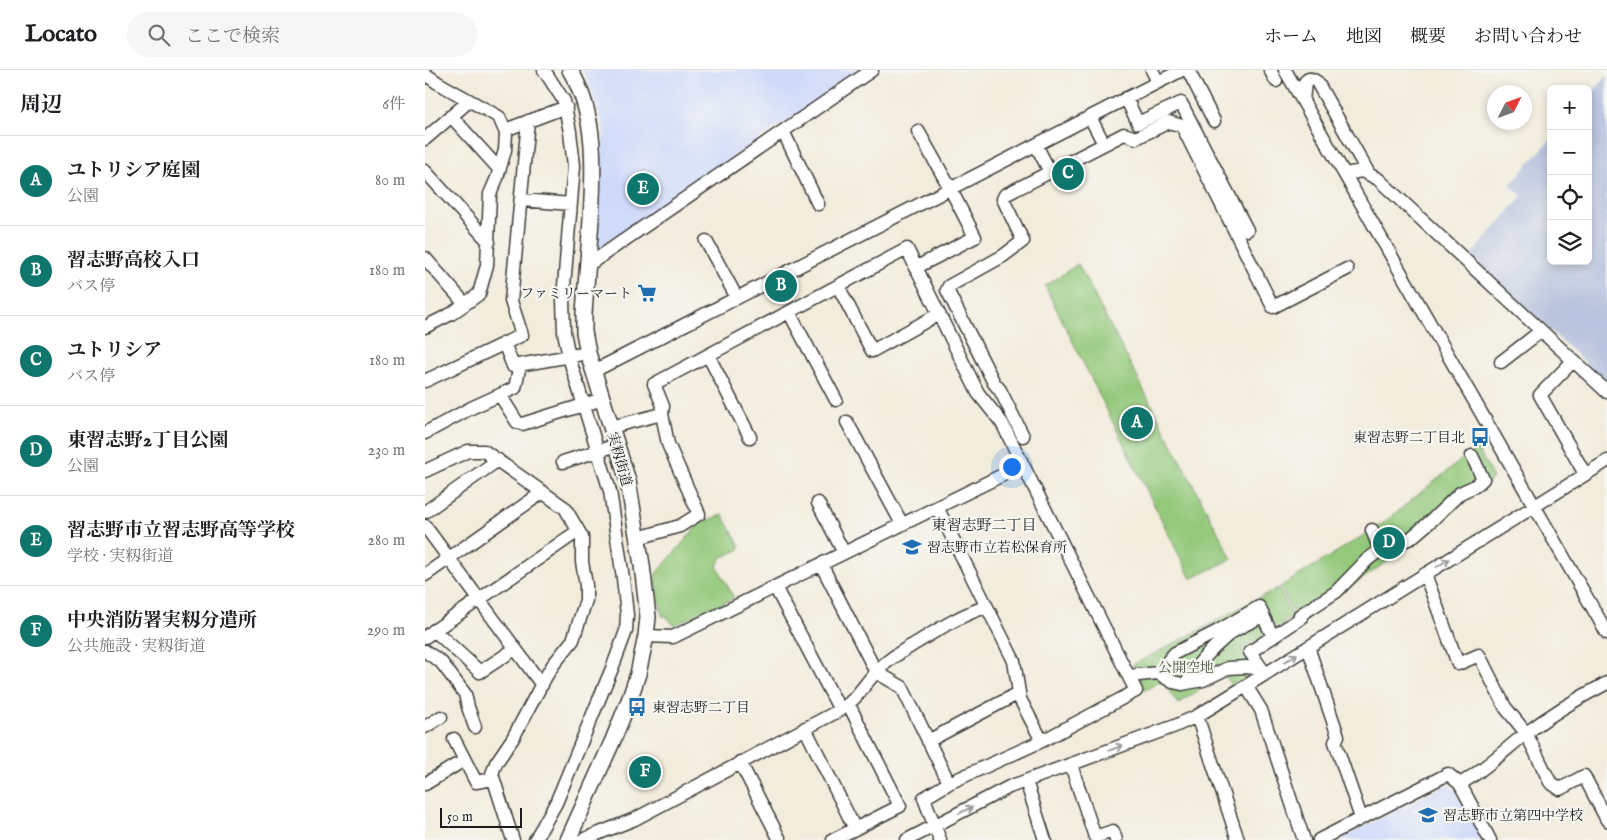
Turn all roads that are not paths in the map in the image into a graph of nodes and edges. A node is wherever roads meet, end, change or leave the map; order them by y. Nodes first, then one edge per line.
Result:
1 (544, 70) edge
2 (569, 70) edge
3 (873, 70) edge
4 (1152, 70) edge
5 (1181, 70) edge
6 (1188, 70) edge
7 (1285, 70) edge
8 (425, 74) edge
9 (1159, 82) junction
10 (1126, 98) junction
11 (469, 101) junction
12 (1303, 102) junction
13 (566, 107) junction
14 (451, 116) junction
15 (1090, 117) junction
16 (528, 121) junction
17 (1214, 121) dead end
18 (505, 130) junction
19 (783, 131) junction
20 (917, 131) dead end
21 (425, 139) edge
22 (1105, 144) junction
23 (1035, 145) junction
24 (499, 169) junction
25 (425, 171) edge
26 (1050, 172) junction
27 (1345, 174) junction
28 (1369, 174) junction
29 (950, 188) junction
30 (521, 200) junction
31 (571, 204) junction
32 (819, 204) dead end
33 (1247, 230) dead end
34 (706, 241) dead end
35 (489, 242) junction
36 (425, 258) edge
37 (588, 265) junction
38 (915, 268) junction
39 (1347, 269) dead end
40 (838, 286) junction
41 (737, 298) junction
42 (465, 304) junction
43 (789, 312) junction
44 (939, 314) junction
45 (425, 328) edge
46 (1541, 331) junction
47 (504, 343) junction
48 (588, 353) junction
49 (708, 355) junction
50 (569, 357) junction
51 (1573, 361) junction
52 (1501, 362) dead end
53 (520, 365) junction
54 (594, 371) junction
55 (425, 381) edge
56 (1607, 392) edge
57 (500, 394) junction
58 (603, 399) junction
59 (835, 400) dead end
60 (584, 405) junction
61 (662, 414) junction
62 (847, 422) dead end
63 (611, 427) junction
64 (425, 432) edge
65 (750, 436) dead end
66 (1023, 436) dead end
67 (617, 445) junction
68 (599, 451) junction
69 (1471, 456) dead end
70 (498, 460) junction
71 (1607, 461) edge
72 (563, 462) dead end
73 (1023, 465) junction
74 (425, 471) edge
75 (1585, 474) junction
76 (543, 492) junction
77 (818, 503) dead end
78 (1533, 506) junction
79 (937, 507) junction
80 (425, 512) edge
81 (903, 524) junction
82 (425, 526) edge
83 (578, 531) junction
84 (1374, 536) dead end
85 (638, 538) junction
86 (1380, 550) junction
87 (844, 553) junction
88 (449, 559) junction
89 (821, 564) junction
90 (1425, 574) junction
91 (425, 575) edge
92 (775, 587) junction
93 (479, 600) junction
94 (986, 607) junction
95 (1263, 616) junction
96 (430, 633) edge
97 (1607, 633) edge
98 (646, 636) junction
99 (1273, 637) junction
100 (1308, 646) junction
101 (515, 649) junction
102 (425, 651) edge
103 (876, 672) junction
104 (1129, 676) junction
105 (1166, 678) junction
106 (1187, 683) junction
107 (1607, 683) edge
108 (542, 685) junction
109 (1246, 686) junction
110 (1019, 693) junction
111 (844, 707) junction
112 (1197, 716) junction
113 (441, 717) dead end
114 (425, 727) edge
115 (475, 727) dead end
116 (805, 728) junction
117 (1526, 733) junction
118 (454, 739) dead end
119 (928, 741) junction
120 (1042, 741) junction
121 (741, 762) junction
122 (456, 764) dead end
123 (1071, 765) junction
124 (493, 779) junction
125 (1026, 782) junction
126 (949, 783) junction
127 (425, 784) edge
128 (1461, 784) junction
129 (1361, 818) junction
130 (1607, 820) edge
131 (935, 826) junction
132 (855, 829) junction
133 (513, 840) edge
134 (535, 840) edge
135 (568, 840) edge
136 (582, 840) edge
137 (780, 840) edge
138 (833, 840) edge
139 (907, 840) edge
140 (939, 840) edge
141 (1045, 840) edge
142 (1116, 840) edge
143 (1238, 840) edge
144 (1304, 840) edge
145 (1319, 840) edge
146 (1489, 840) edge

1 - 13 street
2 - 37 main road, 実籾街道
3 - 19 street
4 - 9 street
5 - 9 street
6 - 17 street
7 - 12 street
8 - 11 street
9 - 10 street
10 - 15 street
10 - 33 street
11 - 14 street
11 - 18 street
12 - 27 street
12 - 28 street
13 - 16 street
13 - 31 street
14 - 21 street
14 - 24 street
15 - 22 street
15 - 23 street
16 - 18 street
16 - 30 street
18 - 24 street
19 - 32 street
19 - 37 street
20 - 29 street
22 - 26 street
22 - 39 street
23 - 26 street
23 - 29 street
24 - 35 street
25 - 35 street
26 - 66 street
27 - 28 street
27 - 78 street
28 - 46 street
29 - 38 street
29 - 41 street
30 - 31 street
30 - 47 street
31 - 50 street
34 - 41 street
35 - 42 street
36 - 42 street
37 - 48 main road, 実籾街道
38 - 40 street
38 - 44 street
40 - 43 street
40 - 44 street
41 - 54 street
42 - 45 street
43 - 49 street
43 - 59 street
44 - 73 street
46 - 51 street
46 - 52 street
47 - 53 street
47 - 55 street
48 - 50 street
48 - 54 main road, 実籾街道
49 - 61 street
49 - 65 street
50 - 53 street
50 - 60 street
51 - 56 street
51 - 75 street
53 - 57 street
54 - 58 main road, 実籾街道
57 - 60 street
57 - 64 street
58 - 60 street
58 - 63 main road, 実籾街道
60 - 68 street
61 - 63 street
61 - 85 street
62 - 81 street
63 - 67 main road, 実籾街道
67 - 68 street
67 - 85 main road, 実籾街道
68 - 72 street
68 - 134 street
69 - 86 street
70 - 74 street
70 - 76 street
70 - 80 street
71 - 75 street
73 - 79 street
73 - 104 street
75 - 78 street
76 - 83 street
76 - 88 street
77 - 87 street
90 -> 78 street
78 - 97 street
79 - 81 street
79 - 94 street
81 - 87 street
82 - 88 street
83 - 93 street
83 - 108 street
84 - 86 street
85 - 98 main road, 実籾街道
86 - 99 street
87 - 89 street
88 - 91 street
88 - 93 street
89 - 92 street
89 - 103 street
90 - 100 street
90 - 117 street
92 - 98 street
92 - 111 street
93 - 96 street
93 - 101 street
94 - 103 street
94 - 110 street
95 - 99 street
95 - 105 street
95 - 106 street
96 - 101 street
98 - 135 main road, 実籾街道
99 - 106 street
109 -> 100 street
100 - 129 street
101 - 108 street
102 - 115 street
103 - 111 street
103 - 119 street
104 - 105 street
104 - 120 street
105 - 106 street
107 - 117 street
108 - 124 street
109 - 112 street
109 - 144 street
110 - 119 street
110 - 120 street
111 - 116 street
111 - 132 street
123 -> 112 street
112 - 143 street
113 - 114 street
116 - 121 street
116 - 132 street
117 - 128 street
117 - 130 street
118 - 124 street
119 - 126 street
120 - 126 street
121 - 136 street
121 - 137 street
122 - 127 street
123 - 125 street
123 - 142 street
124 - 133 street
131 -> 125 street
125 - 141 street
126 - 131 street
128 - 129 street
128 - 146 street
129 - 145 street
131 - 139 street
131 - 140 street
132 - 138 street

